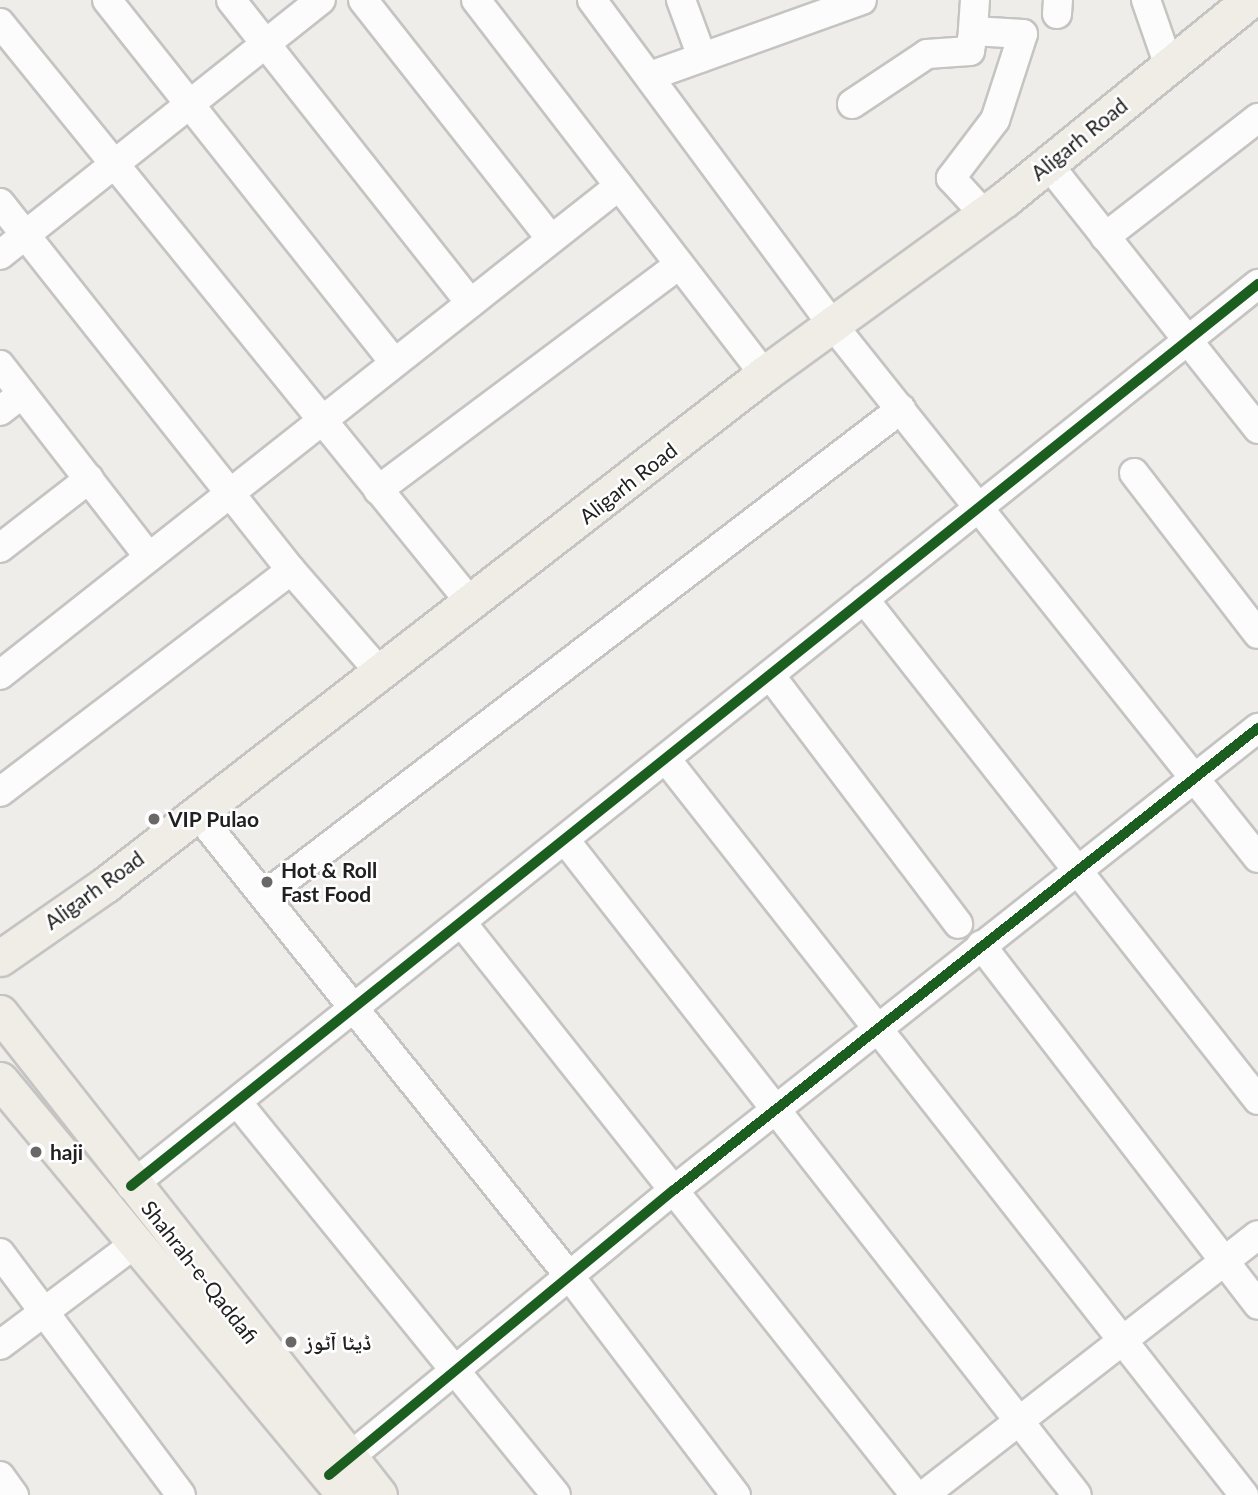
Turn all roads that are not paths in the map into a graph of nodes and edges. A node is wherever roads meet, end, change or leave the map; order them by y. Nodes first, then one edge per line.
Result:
1 (107, 0) edge
2 (231, 0) edge
3 (321, 0) edge
4 (363, 0) edge
5 (475, 0) edge
6 (592, 0) edge
7 (681, 0) edge
8 (975, 0) edge
9 (1146, 0) edge
10 (1250, 0) edge
11 (843, 3) edge
12 (0, 23) edge
13 (973, 31) junction
14 (265, 44) junction
15 (702, 57) junction
16 (1169, 66) junction
17 (650, 76) junction
18 (852, 104) dead end
19 (190, 105) junction
20 (1258, 117) edge
21 (114, 164) junction
22 (1048, 164) junction
23 (619, 186) junction
24 (0, 203) edge
25 (984, 214) junction
26 (25, 235) junction
27 (1105, 237) junction
28 (551, 239) junction
29 (0, 255) edge
30 (679, 265) junction
31 (1258, 284) edge
32 (470, 303) junction
33 (832, 324) junction
34 (1186, 341) junction
35 (395, 363) junction
36 (0, 365) edge
37 (764, 374) junction
38 (22, 394) junction
39 (901, 409) junction
40 (0, 411) edge
41 (322, 421) junction
42 (1258, 429) edge
43 (1134, 473) dead end
44 (89, 479) junction
45 (378, 490) junction
46 (230, 494) junction
47 (978, 507) junction
48 (0, 548) edge
49 (149, 557) junction
50 (291, 570) junction
51 (864, 599) junction
52 (470, 602) junction
53 (1258, 634) edge
54 (378, 670) junction
55 (0, 675) edge
56 (770, 675) junction
57 (1258, 728) edge
58 (666, 759) junction
59 (1193, 776) junction
60 (0, 792) edge
61 (196, 812) junction
62 (565, 840) junction
63 (1258, 858) edge
64 (1076, 869) junction
65 (264, 896) junction
66 (462, 923) junction
67 (958, 924) dead end
68 (981, 945) junction
69 (0, 958) edge
70 (356, 1010) junction
71 (0, 1013) edge
72 (874, 1031) junction
73 (0, 1080) edge
74 (1258, 1100) edge
75 (237, 1102) junction
76 (774, 1111) junction
77 (131, 1186) junction
78 (674, 1190) junction
79 (1258, 1235) edge
80 (136, 1243) junction
81 (0, 1253) edge
82 (1224, 1261) junction
83 (571, 1278) junction
84 (1258, 1304) edge
85 (43, 1311) junction
86 (1126, 1338) junction
87 (0, 1345) edge
88 (459, 1371) junction
89 (1018, 1421) junction
90 (0, 1476) edge
91 (340, 1476) edge
92 (14, 1495) edge
93 (181, 1495) edge
94 (379, 1495) edge
95 (556, 1495) edge
96 (736, 1495) edge
97 (915, 1495) edge
98 (924, 1495) edge
99 (1077, 1495) edge
100 (1244, 1495) edge

1 - 19 street
2 - 14 street
3 - 14 street
4 - 28 street
5 - 23 street
6 - 17 street
7 - 15 street
8 - 13 street
9 - 16 street
10 - 16 main road, Aligarh Road
11 - 15 street
12 - 21 street
13 - 18 street
13 - 25 street
14 - 19 street
14 - 32 street
15 - 17 street
16 - 22 main road, Aligarh Road
17 - 33 street
19 - 21 street
19 - 35 street
20 - 27 street
21 - 26 street
21 - 41 street
22 - 25 main road, Aligarh Road
22 - 27 street
23 - 28 street
23 - 30 street
24 - 26 street
25 - 33 main road, Aligarh Road
26 - 29 street
26 - 46 street
27 - 34 street
28 - 32 street
30 - 37 street
30 - 45 street
31 - 34 street
32 - 35 street
33 - 37 main road, Aligarh Road
33 - 39 street
34 - 42 street
34 - 47 street
35 - 41 street
36 - 38 street
37 - 52 main road, Aligarh Road
38 - 40 street
38 - 44 street
39 - 47 street
39 - 65 street
41 - 45 street
41 - 46 street
43 - 53 street
44 - 48 street
44 - 49 street
45 - 52 street
46 - 49 street
46 - 50 street
47 - 51 street
47 - 59 street
49 - 55 street
50 - 54 street
50 - 60 street
51 - 56 street
51 - 64 street
52 - 54 main road, Aligarh Road
54 - 61 main road, Aligarh Road
56 - 58 street
56 - 67 street
57 - 59 street
58 - 62 street
58 - 72 street
59 - 63 street
59 - 64 street
61 - 65 street
61 - 69 main road, Aligarh Road
62 - 66 street
62 - 76 street
64 - 68 street
64 - 74 street
65 - 70 street
66 - 70 street
66 - 78 street
68 - 72 street
68 - 82 street
70 - 75 street
70 - 83 street
71 - 77 main road, Shahrah-e-Qaddafi
72 - 76 street
72 - 86 street
73 - 80 main road, Shahrah-e-Qaddafi
75 - 77 street
75 - 88 street
76 - 78 street
76 - 89 street
77 - 91 main road, Shahrah-e-Qaddafi
78 - 83 street
78 - 97 street
79 - 82 street
80 - 85 street
80 - 91 main road, Shahrah-e-Qaddafi
81 - 85 street
82 - 84 street
82 - 86 street
83 - 88 street
83 - 96 street
85 - 87 street
85 - 93 street
86 - 89 street
86 - 100 street
88 - 91 street
88 - 95 street
89 - 98 street
89 - 99 street
90 - 92 street
91 - 94 main road, Shahrah-e-Qaddafi

